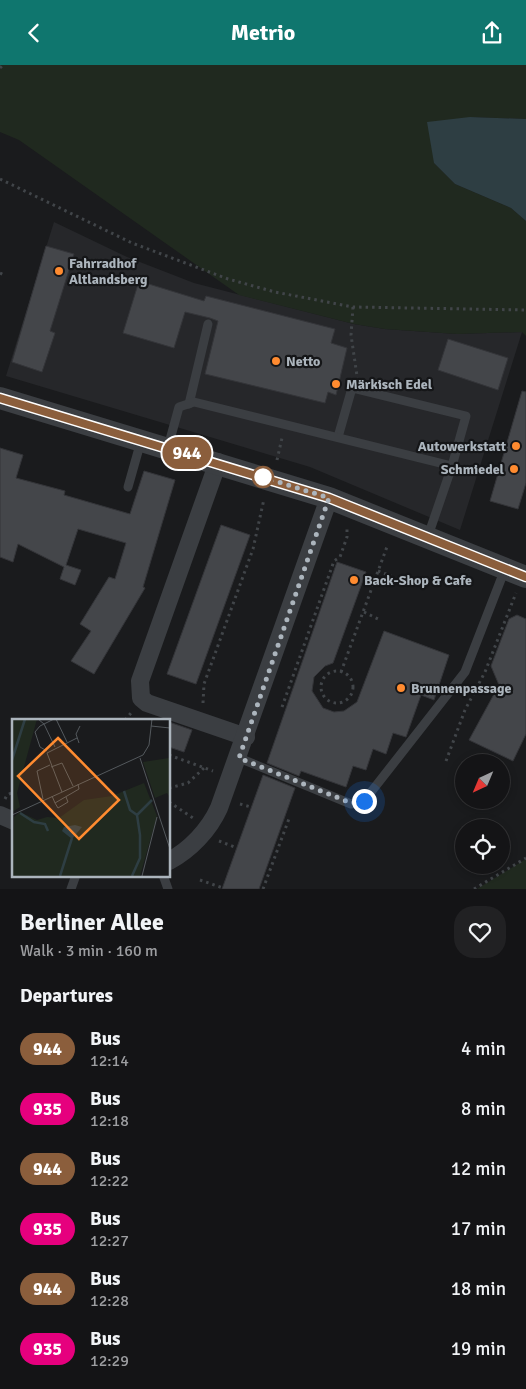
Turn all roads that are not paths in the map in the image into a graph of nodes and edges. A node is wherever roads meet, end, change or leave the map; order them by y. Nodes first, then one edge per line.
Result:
1 (208, 324) dead end
2 (0, 398) edge
3 (188, 404) junction
4 (338, 437) junction
5 (142, 440) junction
6 (168, 447) junction
7 (218, 462) junction
8 (452, 466) junction
9 (128, 487) dead end
10 (329, 498) junction
11 (428, 537) junction
12 (505, 569) junction
13 (521, 585) edge
14 (246, 737) junction
15 (239, 758) junction
16 (0, 815) edge
17 (12, 820) edge
18 (170, 860) edge
19 (75, 877) edge
20 (164, 877) edge
21 (71, 889) edge
22 (168, 889) edge

1 - 3 lane
2 - 5 street
3 - 4 lane
3 - 6 lane
4 - 8 lane
4 - 8 lane
5 - 6 street
5 - 9 lane
6 - 7 street
7 - 10 street
7 - 14 street
8 - 11 lane
10 - 11 street
10 - 14 street
11 - 12 street
12 - 13 street
12 - 15 lane
14 - 15 street
15 - 18 street
16 - 17 street
19 - 21 lane
20 - 22 lane

